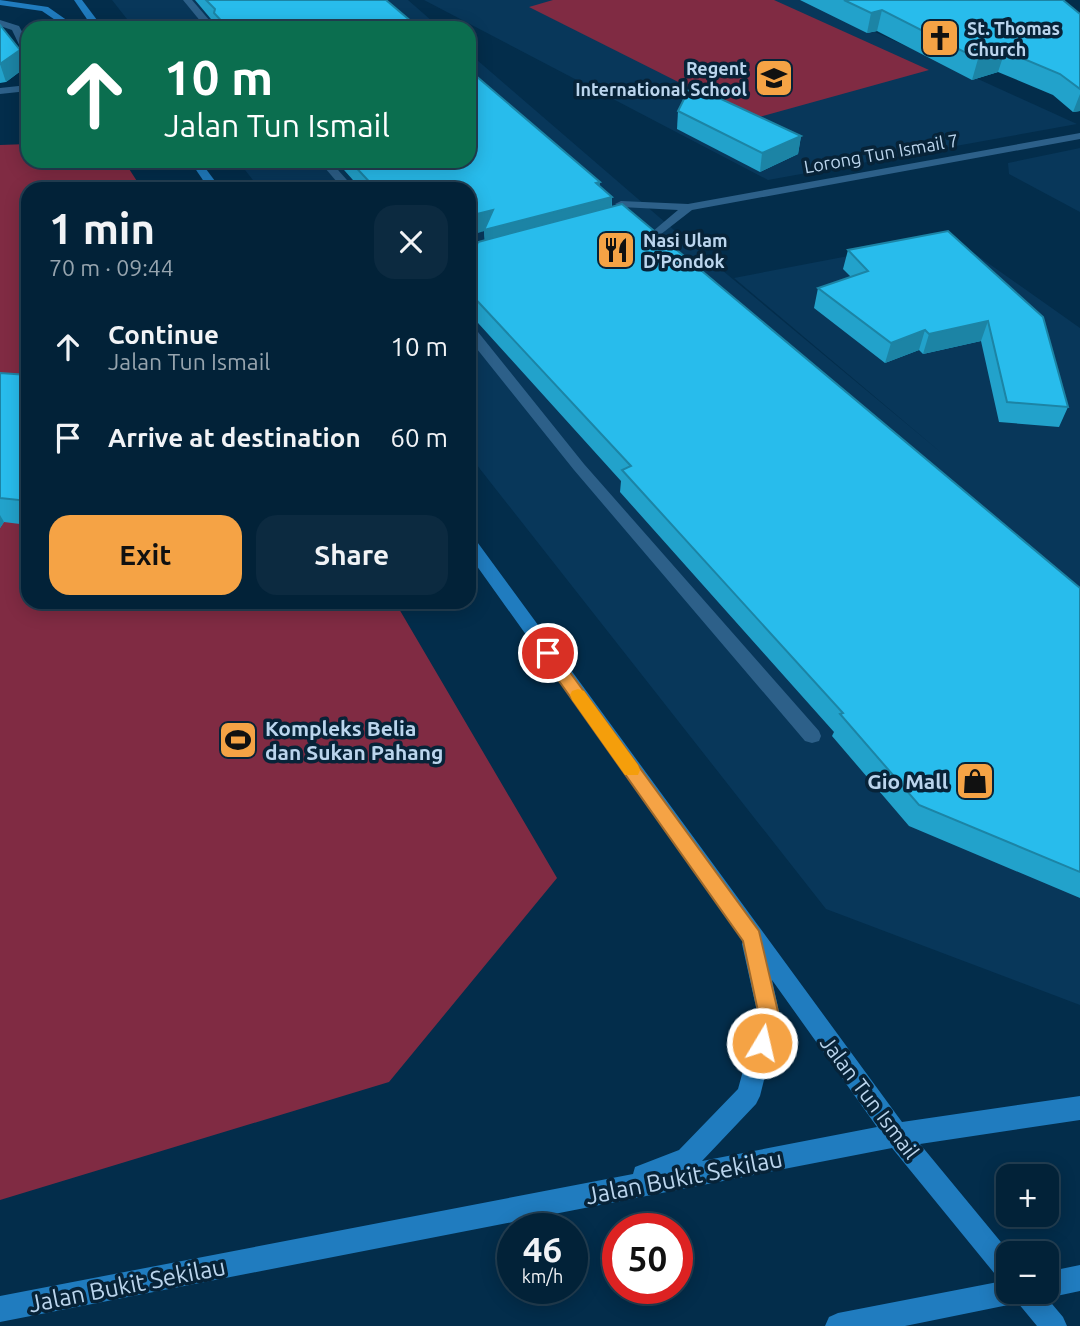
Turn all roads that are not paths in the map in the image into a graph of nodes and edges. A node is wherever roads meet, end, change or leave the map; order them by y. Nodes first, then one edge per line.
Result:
1 (78, 0) edge
2 (187, 0) edge
3 (0, 2) edge
4 (63, 21) edge
5 (93, 21) edge
6 (205, 21) edge
7 (0, 23) edge
8 (21, 37) edge
9 (21, 89) edge
10 (0, 91) edge
11 (1080, 136) edge
12 (330, 168) edge
13 (343, 182) edge
14 (621, 204) edge
15 (688, 207) junction
16 (656, 234) edge
17 (476, 339) edge
18 (476, 553) edge
19 (812, 736) dead end
20 (752, 937) junction
21 (1080, 1108) edge
22 (897, 1135) junction
23 (601, 1193) junction
24 (996, 1255) edge
25 (1080, 1278) edge
26 (1059, 1282) edge
27 (996, 1295) edge
28 (1036, 1304) edge
29 (0, 1309) edge
30 (838, 1326) edge
31 (1054, 1326) edge

1 - 5 main road
2 - 6 street
3 - 4 main road
7 - 8 street
9 - 10 street
11 - 15 street, Lorong Tun Ismail 7
12 - 13 street
14 - 15 street, Lorong Tun Ismail 7
15 - 16 street, Lorong Tun Ismail 7
17 - 19 street
18 - 20 main road, Jalan Tun Ismail
20 - 22 main road, Jalan Tun Ismail
20 - 23 main road
21 - 22 main road, Jalan Bukit Sekilau
22 - 23 main road, Jalan Bukit Sekilau
22 - 24 main road, Jalan Tun Ismail
23 - 29 main road, Jalan Bukit Sekilau
25 - 26 main road
27 - 30 main road
28 - 31 main road

